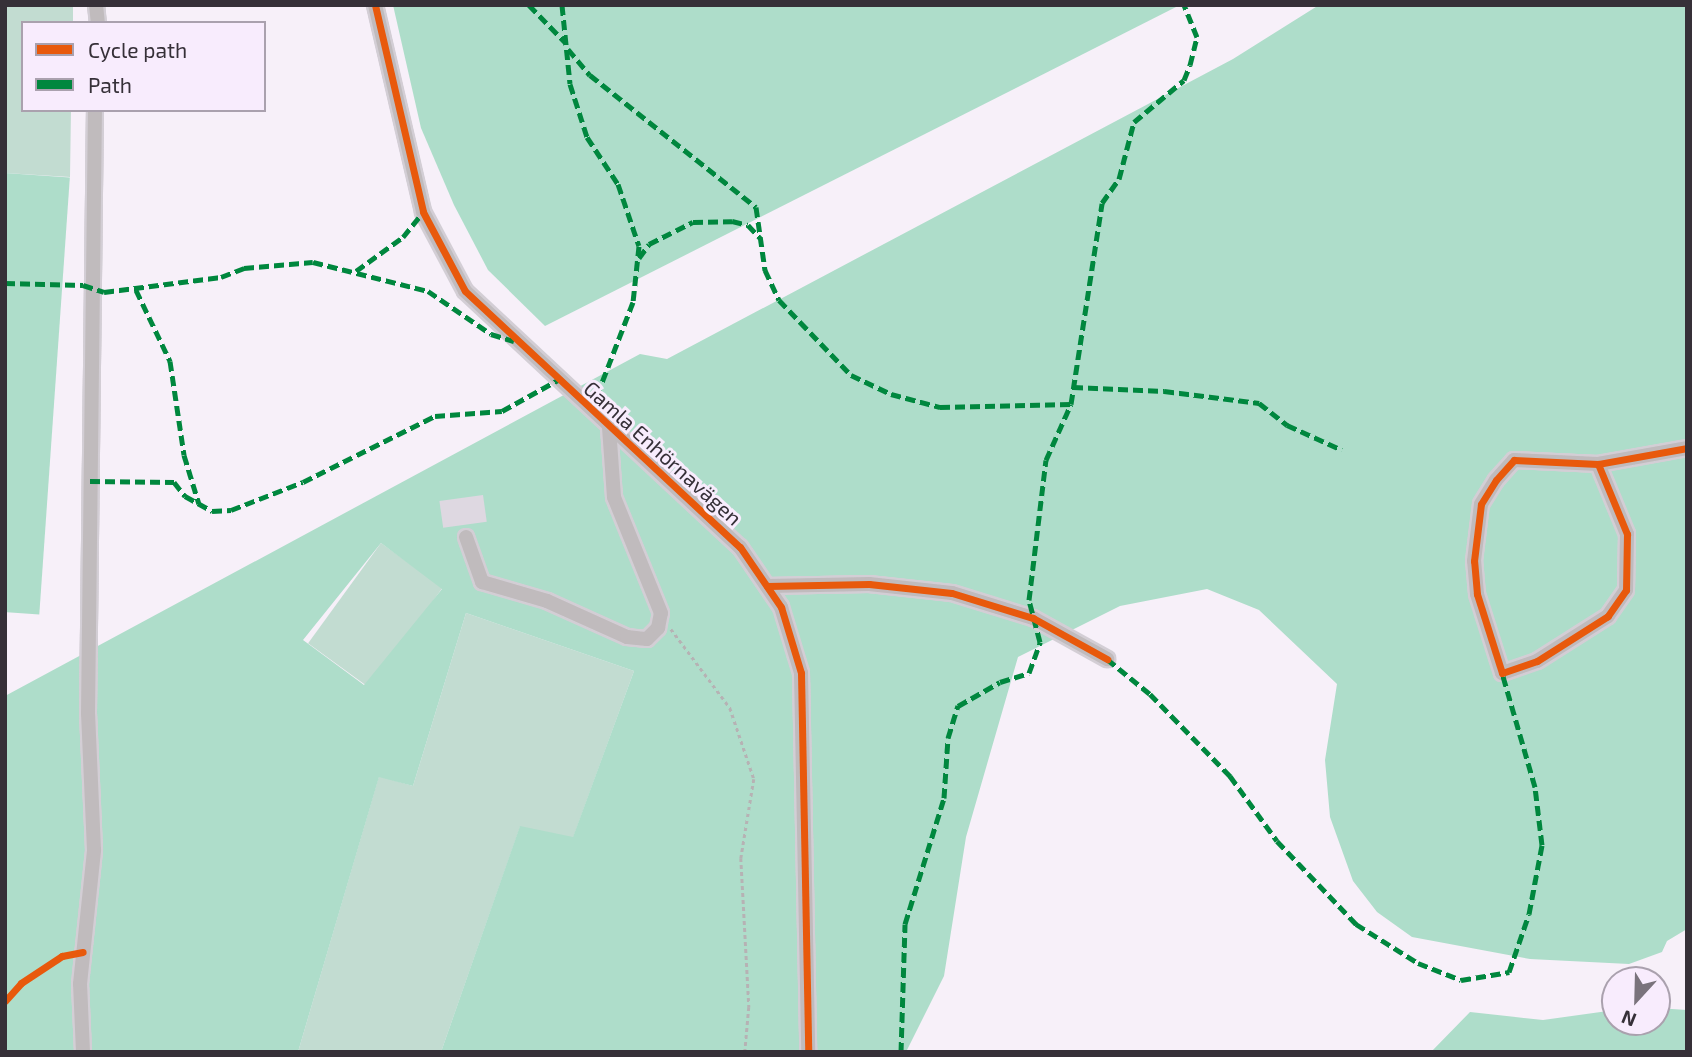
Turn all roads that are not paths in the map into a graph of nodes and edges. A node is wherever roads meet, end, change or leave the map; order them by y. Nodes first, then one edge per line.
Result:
1 (375, 5) edge
2 (96, 112) edge
3 (609, 428) junction
4 (1687, 448) edge
5 (1598, 464) junction
6 (466, 537) dead end
7 (766, 586) junction
8 (1107, 659) dead end
9 (83, 1052) edge
10 (808, 1052) edge

1 - 3 street, Gamla Enhörnavägen
2 - 9 street
3 - 6 street
3 - 7 street, Gamla Enhörnavägen
4 - 5 street
5 - 5 street
7 - 8 street
7 - 10 street, Gamla Enhörnavägen

